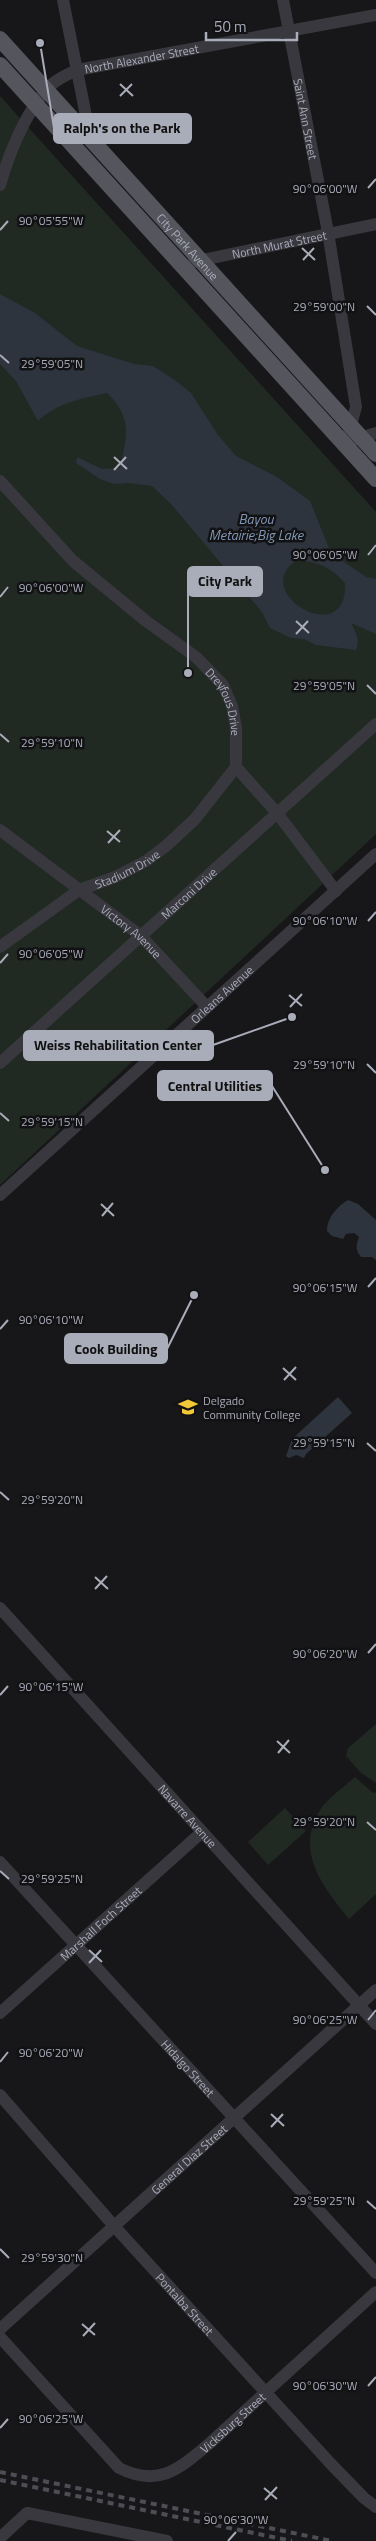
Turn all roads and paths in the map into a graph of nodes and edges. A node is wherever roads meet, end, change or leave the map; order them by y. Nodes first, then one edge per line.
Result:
1 (63, 0) edge
2 (283, 0) edge
3 (376, 15) edge
4 (288, 30) junction
5 (0, 38) edge
6 (0, 65) edge
7 (77, 70) junction
8 (45, 90) junction
9 (36, 105) junction
10 (92, 141) junction
11 (0, 185) edge
12 (376, 224) edge
13 (328, 232) junction
14 (200, 259) junction
15 (182, 267) junction
16 (363, 432) edge
17 (344, 444) junction
18 (376, 454) edge
19 (376, 479) edge
20 (0, 481) edge
21 (376, 724) edge
22 (236, 767) junction
23 (277, 813) junction
24 (0, 830) edge
25 (376, 854) edge
26 (79, 890) junction
27 (336, 891) junction
28 (141, 936) junction
29 (0, 947) edge
30 (207, 1007) junction
31 (0, 1063) edge
32 (0, 1195) edge
33 (0, 1608) edge
34 (202, 1832) junction
35 (0, 1862) edge
36 (76, 1946) junction
37 (376, 1990) edge
38 (359, 2005) junction
39 (0, 2013) edge
40 (376, 2024) edge
41 (0, 2095) edge
42 (235, 2117) junction
43 (114, 2226) junction
44 (376, 2273) edge
45 (376, 2292) edge
46 (0, 2329) edge
47 (0, 2337) edge
48 (266, 2392) junction
49 (376, 2507) edge
50 (0, 2538) edge
51 (167, 2541) edge

1 - 7 street
2 - 4 street, Saint Ann Street
3 - 4 street, North Alexander Street
4 - 7 street, North Alexander Street
4 - 13 street, Saint Ann Street
5 - 8 main road, City Park Avenue
6 - 9 main road, City Park Avenue
7 - 8 street, North Alexander Street
7 - 10 street
8 - 9 street, North Alexander Street
8 - 10 main road, City Park Avenue
9 - 11 street, North Alexander Street
9 - 15 main road, City Park Avenue
10 - 14 main road, City Park Avenue
12 - 13 street, North Murat Street
13 - 14 street, North Murat Street
13 - 16 street, Saint Ann Street
14 - 15 street, North Murat Street
14 - 16 main road, City Park Avenue
15 - 17 main road, City Park Avenue
16 - 17 street, Saint Ann Street
16 - 18 main road, City Park Avenue
17 - 19 main road, City Park Avenue
20 - 22 street, Dreyfous Drive
21 - 23 street, Marconi Drive
22 - 23 street
22 - 26 street, Stadium Drive
23 - 27 street
23 - 28 street, Marconi Drive
24 - 26 street, Victory Avenue
25 - 27 street, Orleans Avenue
26 - 28 street, Victory Avenue
26 - 29 street, Stadium Drive
27 - 30 street, Orleans Avenue
28 - 30 street, Victory Avenue
28 - 31 street, Marconi Drive
30 - 32 street, Orleans Avenue
33 - 34 street, Navarre Avenue
34 - 36 street, Marshall Foch Street
34 - 38 street, Navarre Avenue
35 - 36 street, Hidalgo Street
36 - 39 street, Marshall Foch Street
36 - 42 street, Hidalgo Street
37 - 38 street, General Diaz Street
38 - 40 street, Navarre Avenue
38 - 42 street, General Diaz Street
41 - 43 street, Pontalba Street
42 - 43 street, General Diaz Street
42 - 44 street, Hidalgo Street
43 - 46 street, General Diaz Street
43 - 48 street, Pontalba Street
45 - 48 street, Vicksburg Street
47 - 48 street, Vicksburg Street
48 - 49 street, Pontalba Street
50 - 51 street

